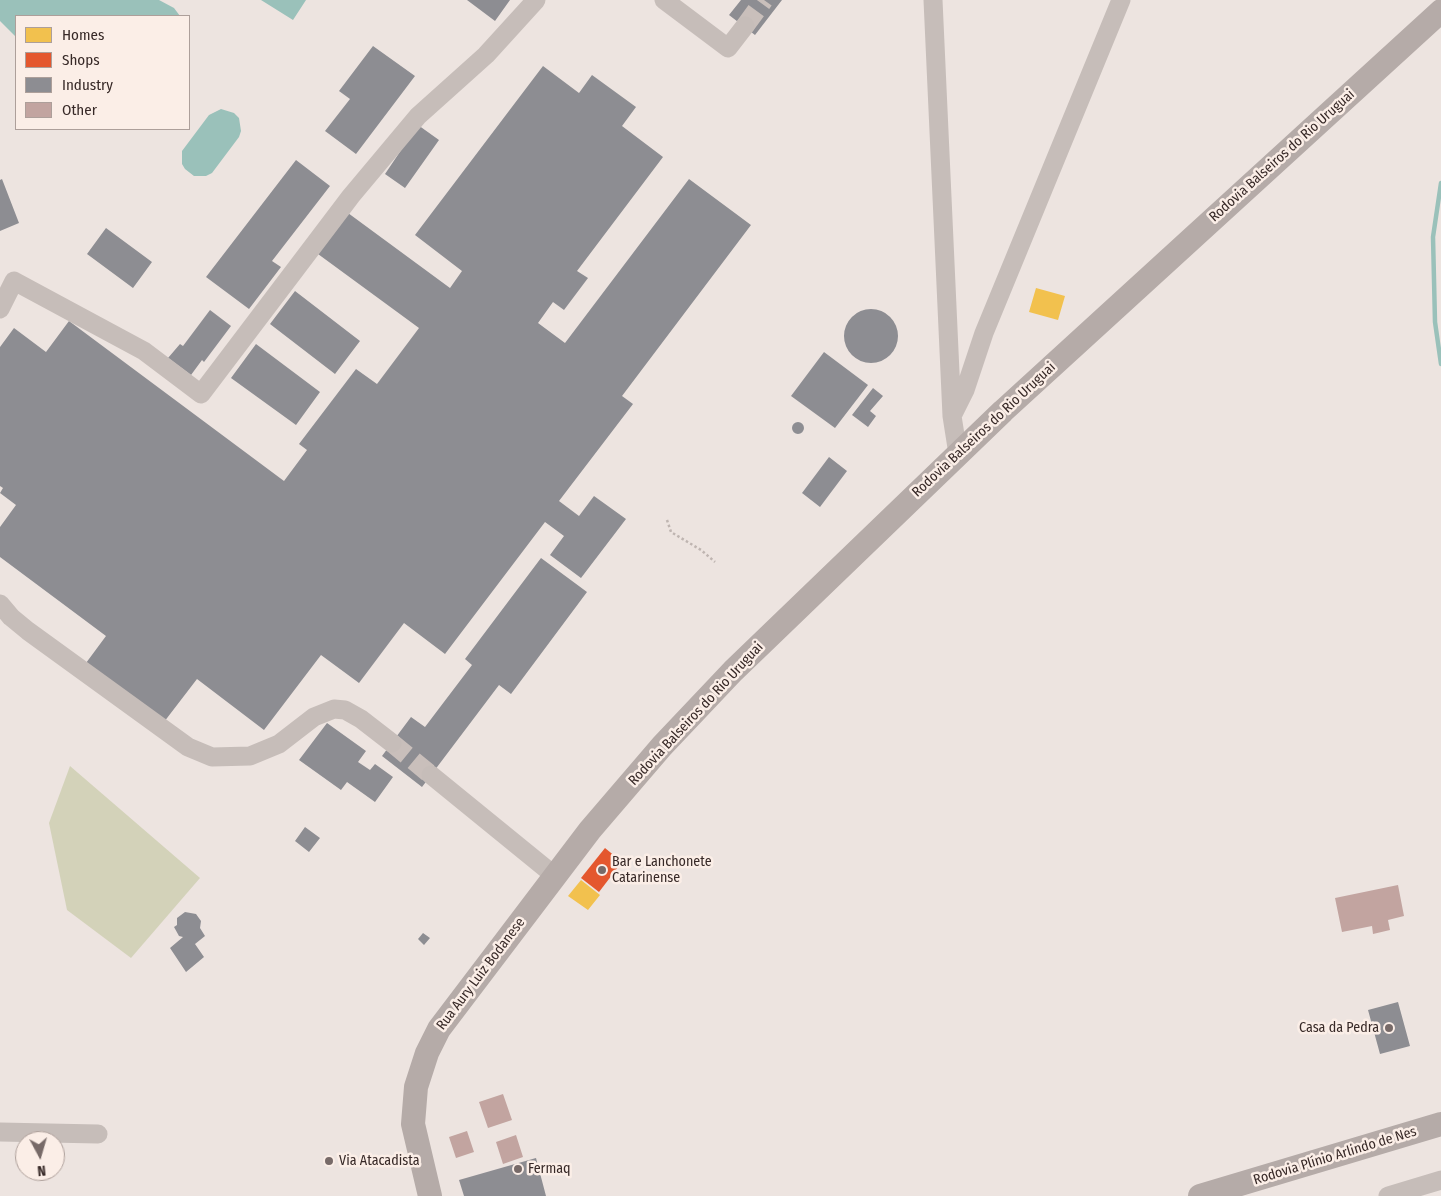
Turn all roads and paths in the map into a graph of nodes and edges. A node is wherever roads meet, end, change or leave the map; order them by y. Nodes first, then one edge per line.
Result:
1 (536, 0) edge
2 (664, 0) edge
3 (933, 0) edge
4 (1121, 0) edge
5 (1441, 11) edge
6 (745, 26) tunnel mouth
7 (0, 309) edge
8 (952, 416) junction
9 (958, 454) junction
10 (667, 520) dead end
11 (715, 562) dead end
12 (0, 604) edge
13 (392, 743) tunnel mouth
14 (431, 775) tunnel mouth
15 (555, 876) junction
16 (1441, 1124) edge
17 (0, 1132) edge
18 (98, 1134) dead end
19 (1441, 1180) edge
20 (430, 1196) edge
21 (1200, 1196) edge
22 (1388, 1196) edge

1 - 7 street
2 - 6 street
3 - 8 street
4 - 8 street
5 - 9 main road, Rodovia Balseiros do Rio Uruguai
8 - 9 street
9 - 15 main road, Rodovia Balseiros do Rio Uruguai
10 - 11 path
12 - 13 street
14 - 15 street
15 - 20 main road, Rua Aury Luiz Bodanese
16 - 21 main road, Rodovia Plínio Arlindo de Nes
17 - 18 street
19 - 22 street

